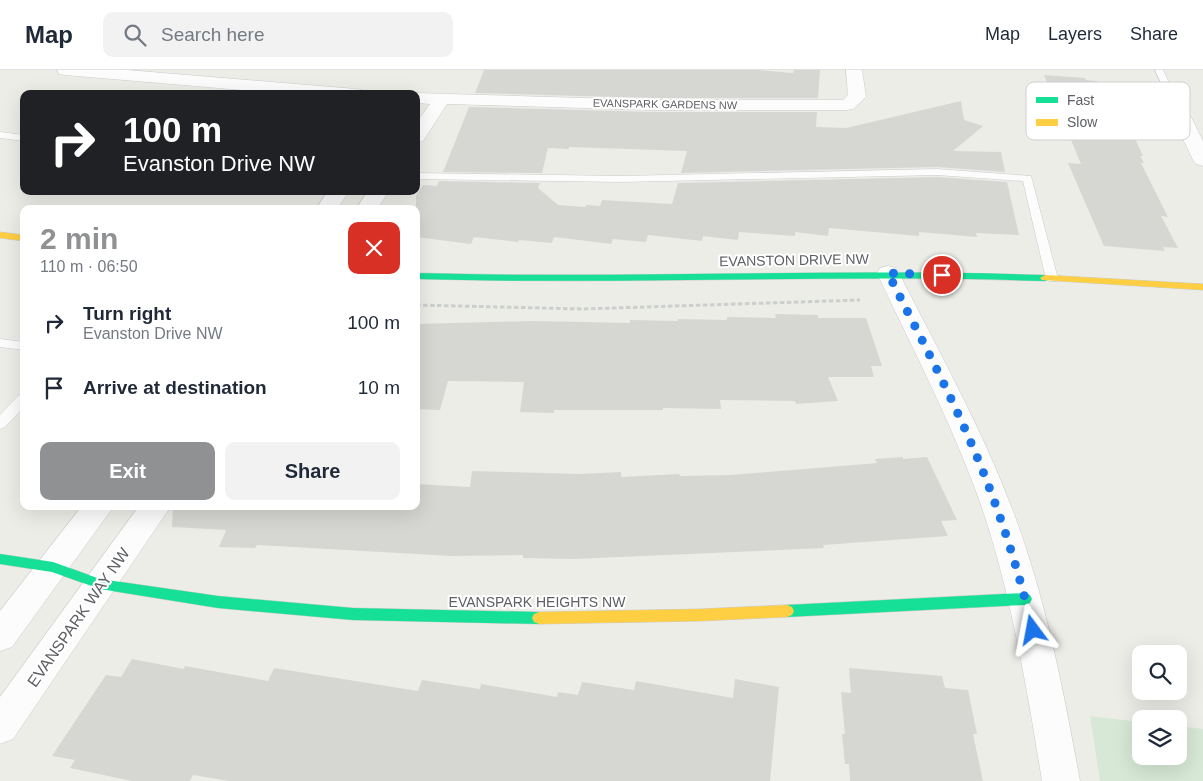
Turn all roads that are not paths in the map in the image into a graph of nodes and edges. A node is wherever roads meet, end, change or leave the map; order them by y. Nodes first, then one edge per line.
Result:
1 (65, 70) edge
2 (854, 70) edge
3 (1160, 70) edge
4 (1165, 82) edge
5 (308, 90) edge
6 (420, 98) edge
7 (442, 99) junction
8 (420, 131) edge
9 (1190, 134) edge
10 (0, 135) edge
11 (20, 138) edge
12 (1203, 160) edge
13 (420, 176) edge
14 (337, 195) edge
15 (329, 205) edge
16 (0, 235) edge
17 (20, 238) edge
18 (420, 276) edge
19 (1052, 279) junction
20 (894, 286) junction
21 (1203, 287) edge
22 (0, 343) edge
23 (20, 346) edge
24 (20, 402) edge
25 (0, 424) edge
26 (96, 510) edge
27 (153, 510) edge
28 (0, 558) edge
29 (53, 567) junction
30 (100, 584) junction
31 (1026, 599) junction
32 (0, 637) edge
33 (0, 727) edge
34 (1061, 781) edge

1 - 5 street
2 - 7 street, EVANSPARK GARDENS NW
3 - 4 lane
6 - 7 street, EVANSPARK GARDENS NW
7 - 8 street
9 - 12 street
10 - 11 lane
13 - 19 lane
14 - 15 street
16 - 17 street
18 - 20 street, EVANSTON DRIVE NW
19 - 20 street, EVANSTON DRIVE NW
19 - 21 street, EVANSTON DRIVE NW
20 - 31 street
22 - 23 lane
24 - 25 lane
26 - 29 street
27 - 30 street, EVANSPARK WAY NW
28 - 29 street, EVANSPARK HEIGHTS NW
29 - 30 street, EVANSPARK HEIGHTS NW
29 - 32 street
30 - 31 street, EVANSPARK HEIGHTS NW
30 - 33 street, EVANSPARK WAY NW
31 - 34 street

